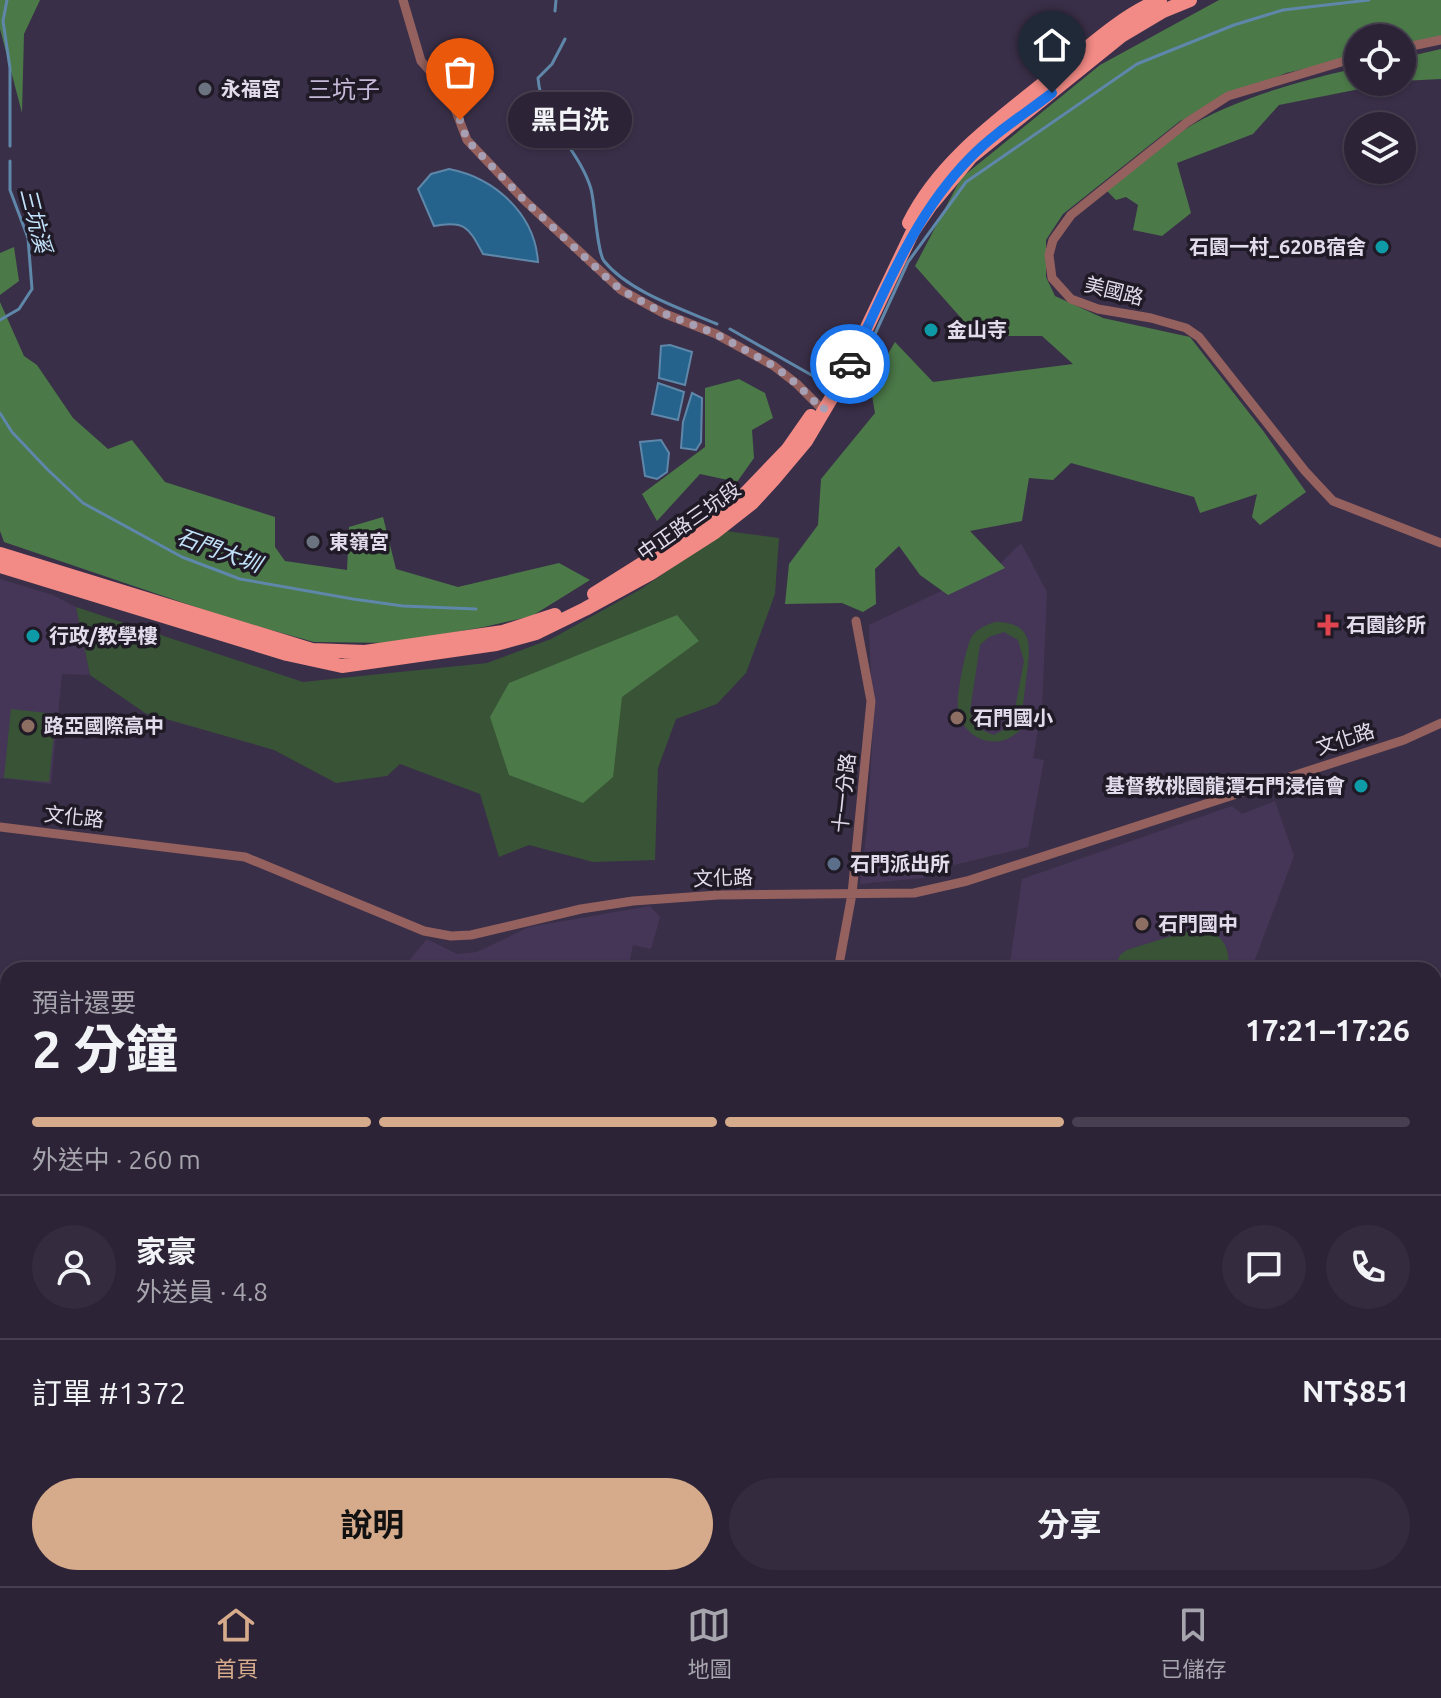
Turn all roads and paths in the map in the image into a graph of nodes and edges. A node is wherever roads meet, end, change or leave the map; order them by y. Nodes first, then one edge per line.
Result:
1 (403, 0) edge
2 (1160, 0) edge
3 (1190, 0) edge
4 (1441, 40) edge
5 (1416, 45) edge
6 (1344, 61) edge
7 (821, 408) junction
8 (1441, 543) edge
9 (0, 554) edge
10 (0, 566) edge
11 (856, 621) dead end
12 (1441, 723) edge
13 (0, 827) edge
14 (852, 894) junction
15 (839, 962) edge

1 - 7 street
2 - 7 main road, 中正路三坑段
3 - 7 main road, 中正路三坑段
4 - 5 street
6 - 8 street, 美國路
7 - 9 main road, 中正路三坑段
7 - 10 main road, 中正路三坑段
11 - 14 street, 十一分路
12 - 14 street, 文化路
13 - 14 street, 文化路
14 - 15 street, 十一分路

